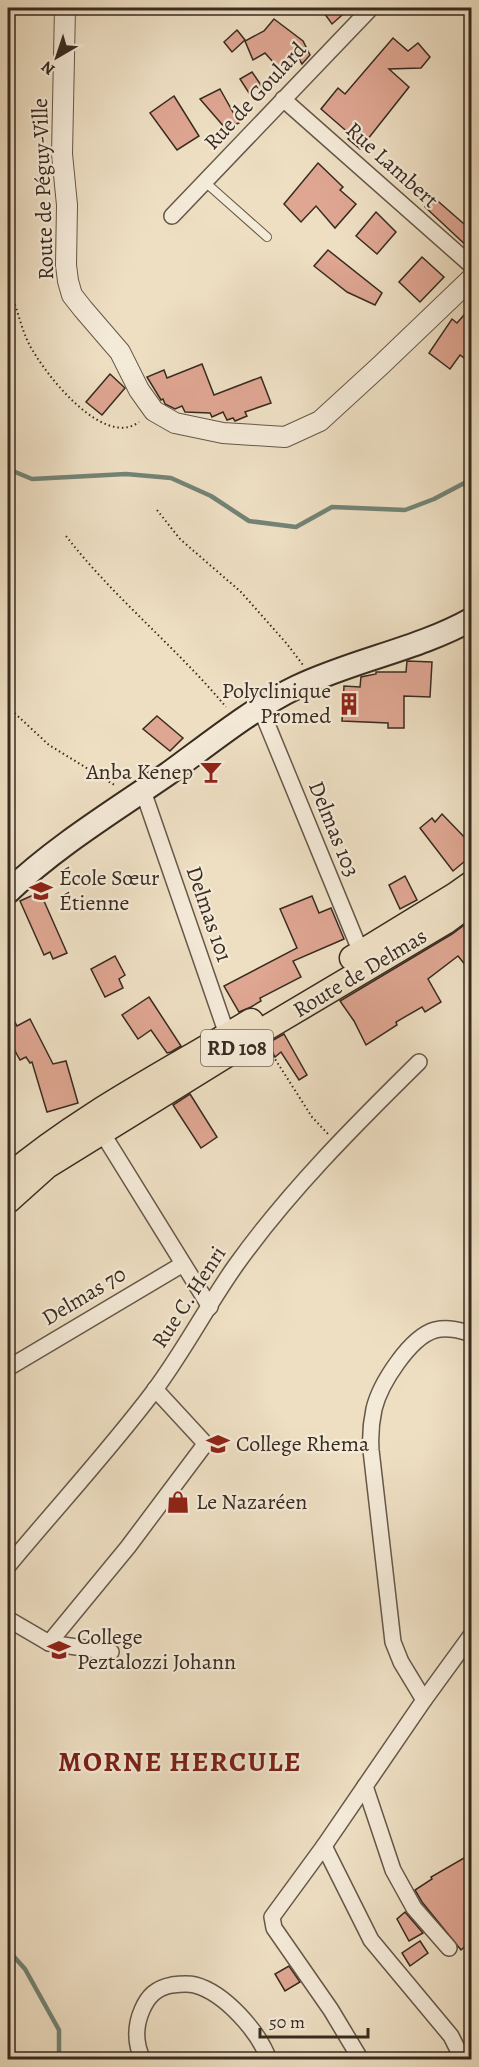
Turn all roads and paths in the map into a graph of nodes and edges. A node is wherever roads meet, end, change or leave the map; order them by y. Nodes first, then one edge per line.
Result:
1 (65, 8) edge
2 (371, 8) edge
3 (283, 99) junction
4 (204, 183) junction
5 (172, 216) dead end
6 (267, 237) dead end
7 (471, 266) edge
8 (471, 278) edge
9 (8, 288) edge
10 (154, 411) junction
11 (157, 510) dead end
12 (66, 536) dead end
13 (471, 619) edge
14 (440, 633) junction
15 (471, 633) edge
16 (314, 680) junction
17 (8, 707) edge
18 (260, 707) junction
19 (240, 723) junction
20 (138, 794) junction
21 (471, 883) edge
22 (8, 892) edge
23 (471, 902) edge
24 (364, 960) junction
25 (258, 1033) junction
26 (230, 1043) junction
27 (419, 1062) dead end
28 (101, 1131) junction
29 (337, 1144) junction
30 (8, 1177) edge
31 (8, 1201) edge
32 (183, 1264) junction
33 (210, 1307) junction
34 (471, 1334) edge
35 (8, 1368) edge
36 (155, 1389) junction
37 (8, 1566) edge
38 (8, 1618) edge
39 (471, 1634) edge
40 (50, 1642) junction
41 (111, 1652) dead end
42 (424, 1700) junction
43 (365, 1786) junction
44 (324, 1846) junction
45 (449, 1948) dead end
46 (142, 2060) edge
47 (269, 2060) edge
48 (361, 2060) edge
49 (463, 2060) edge

1 - 10 street, Route de Péguy-Ville
2 - 3 street, Rue de Goulard
3 - 4 street, Rue de Goulard
3 - 7 street, Rue Lambert
4 - 5 street, Rue de Goulard
4 - 6 lane
8 - 10 street, Route de Péguy-Ville
9 - 10 path
11 - 16 path
12 - 19 path
13 - 14 main road
14 - 15 main road
14 - 16 main road
16 - 18 main road
17 - 20 path
18 - 19 main road
18 - 24 street, Delmas 103
19 - 20 main road
20 - 22 main road
20 - 26 street, Delmas 101
21 - 24 main road, Route de Delmas / RD 108
23 - 24 main road, Route de Delmas / RD 108
24 - 25 main road, Route de Delmas / RD 108
24 - 26 main road, Route de Delmas / RD 108
25 - 26 main road, Route de Delmas / RD 108
25 - 29 path
26 - 28 main road, Route de Delmas / RD 108
26 - 30 main road, Route de Delmas / RD 108
27 - 29 street, Rue C. Henri
28 - 31 main road, Route de Delmas / RD 108
28 - 32 street
29 - 33 street, Rue C. Henri
32 - 33 street
32 - 35 street, Delmas 70
33 - 36 street, Rue C. Henri
34 - 42 street
36 - 37 street, Rue C. Henri
36 - 40 street
38 - 40 street
39 - 42 street
40 - 41 street
42 - 43 street
43 - 44 street
43 - 45 street
44 - 48 street
44 - 49 street
46 - 47 street

